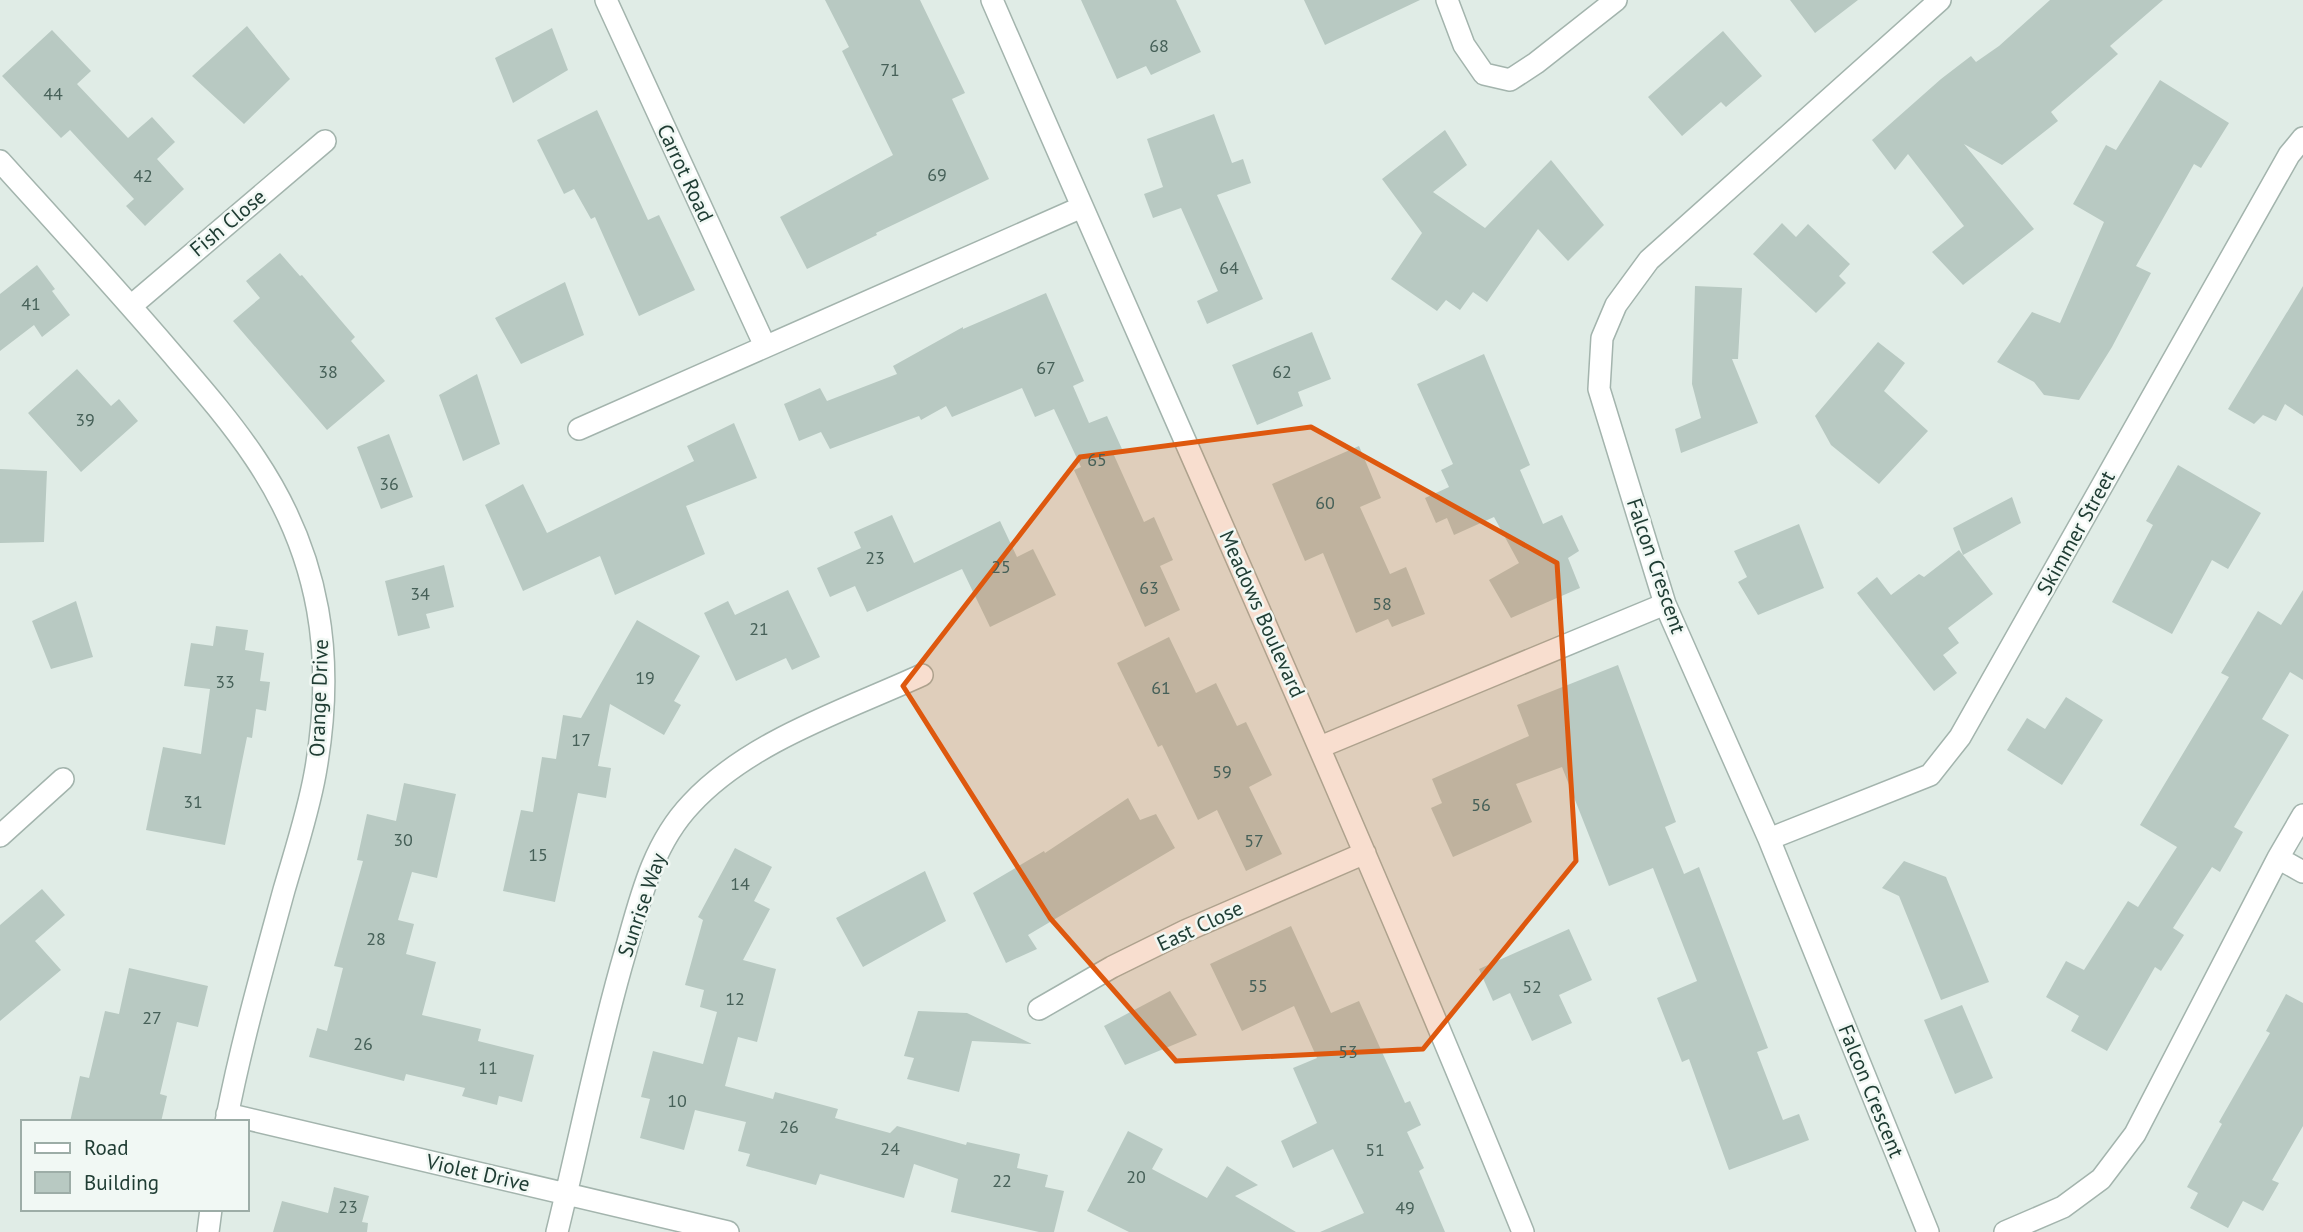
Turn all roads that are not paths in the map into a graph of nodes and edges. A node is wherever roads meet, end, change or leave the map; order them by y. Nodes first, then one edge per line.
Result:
1 (606, 0) edge
2 (992, 0) edge
3 (1447, 0) edge
4 (1616, 0) edge
5 (1940, 0) edge
6 (2303, 138) edge
7 (325, 141) dead end
8 (0, 161) edge
9 (1082, 207) junction
10 (131, 306) junction
11 (765, 346) junction
12 (579, 429) dead end
13 (1665, 604) junction
14 (922, 675) dead end
15 (1320, 747) junction
16 (63, 779) dead end
17 (2303, 815) edge
18 (0, 836) edge
19 (1769, 839) junction
20 (1365, 853) junction
21 (2278, 858) junction
22 (2303, 872) edge
23 (1039, 1009) dead end
24 (227, 1118) edge
25 (248, 1123) edge
26 (567, 1194) junction
27 (211, 1211) edge
28 (208, 1232) edge
29 (557, 1232) edge
30 (728, 1232) edge
31 (1523, 1232) edge
32 (1928, 1232) edge
33 (2005, 1232) edge

1 - 11 street, Carrot Road
2 - 9 street, Meadows Boulevard
3 - 4 street
5 - 13 street, Falcon Crescent
6 - 19 street, Skimmer Street
7 - 10 street, Fish Close
8 - 10 street, Orange Drive
9 - 11 street
9 - 15 street, Meadows Boulevard
10 - 24 street, Orange Drive
11 - 12 street
13 - 15 street
13 - 19 street, Falcon Crescent
14 - 26 street, Sunrise Way
15 - 20 street, Meadows Boulevard
16 - 18 street
17 - 21 street
19 - 32 street, Falcon Crescent
20 - 23 street, East Close
20 - 31 street, Meadows Boulevard
21 - 22 street
21 - 33 street
25 - 26 street, Violet Drive
26 - 29 street, Sunrise Way
26 - 30 street, Violet Drive
27 - 28 street

